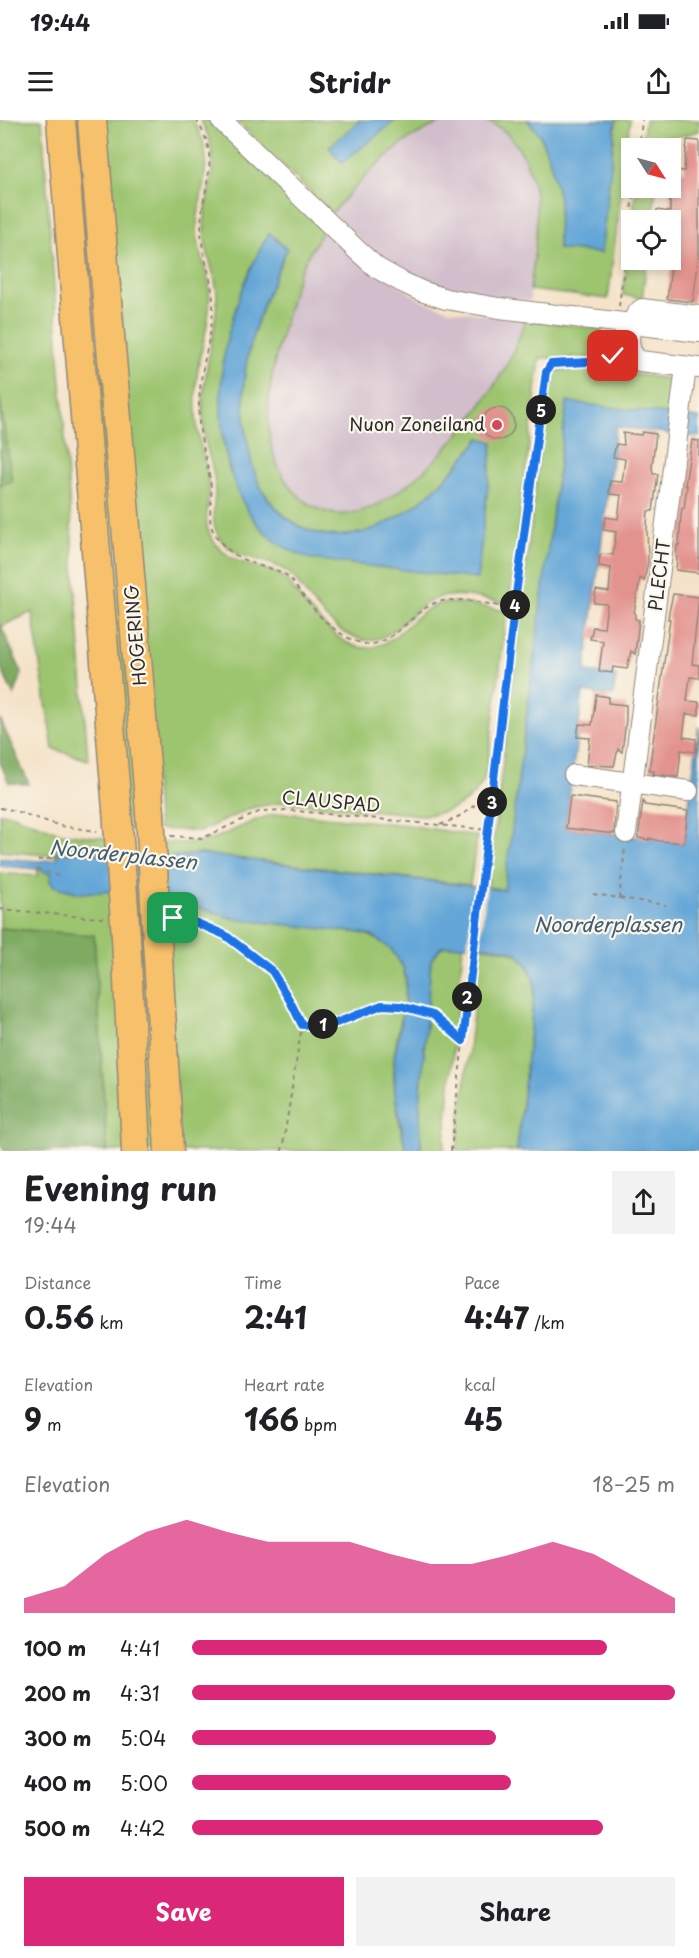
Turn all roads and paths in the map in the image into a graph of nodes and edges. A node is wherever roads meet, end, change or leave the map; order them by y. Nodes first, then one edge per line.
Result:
1 (61, 120) edge
2 (92, 120) edge
3 (196, 120) edge
4 (221, 120) edge
5 (642, 120) edge
6 (640, 138) edge
7 (633, 198) edge
8 (699, 316) edge
9 (624, 323) junction
10 (699, 332) edge
11 (693, 368) edge
12 (514, 609) junction
13 (574, 775) dead end
14 (495, 782) junction
15 (634, 784) junction
16 (688, 790) dead end
17 (0, 808) edge
18 (438, 826) junction
19 (489, 830) junction
20 (96, 831) dead end
21 (626, 833) joint
22 (166, 836) dead end
23 (38, 860) dead end
24 (104, 860) dead end
25 (37, 869) dead end
26 (61, 877) dead end
27 (593, 894) dead end
28 (619, 899) junction
29 (666, 905) dead end
30 (0, 909) edge
31 (118, 927) junction
32 (165, 929) junction
33 (302, 1025) junction
34 (463, 1041) junction
35 (136, 1151) edge
36 (169, 1151) edge
37 (282, 1151) edge
38 (451, 1151) edge

1 - 31 highway, HOGERING, bridge
2 - 32 highway, HOGERING, bridge
3 - 12 path
4 - 9 street
5 - 6 path
7 - 9 path
8 - 9 street
9 - 10 street
9 - 11 street
9 - 12 path
11 - 15 street, PLECHT
12 - 14 path
13 - 15 street
14 - 18 path
14 - 19 path
15 - 16 street
15 - 21 street, PLECHT
17 - 20 path
18 - 19 path, CLAUSPAD
18 - 22 path, CLAUSPAD
19 - 34 path
21 - 28 path
23 - 24 path
25 - 26 path
27 - 28 path
28 - 29 path
30 - 31 path
31 - 35 highway, HOGERING
32 - 33 path
32 - 36 highway, HOGERING
33 - 34 path
33 - 37 path
34 - 38 path

